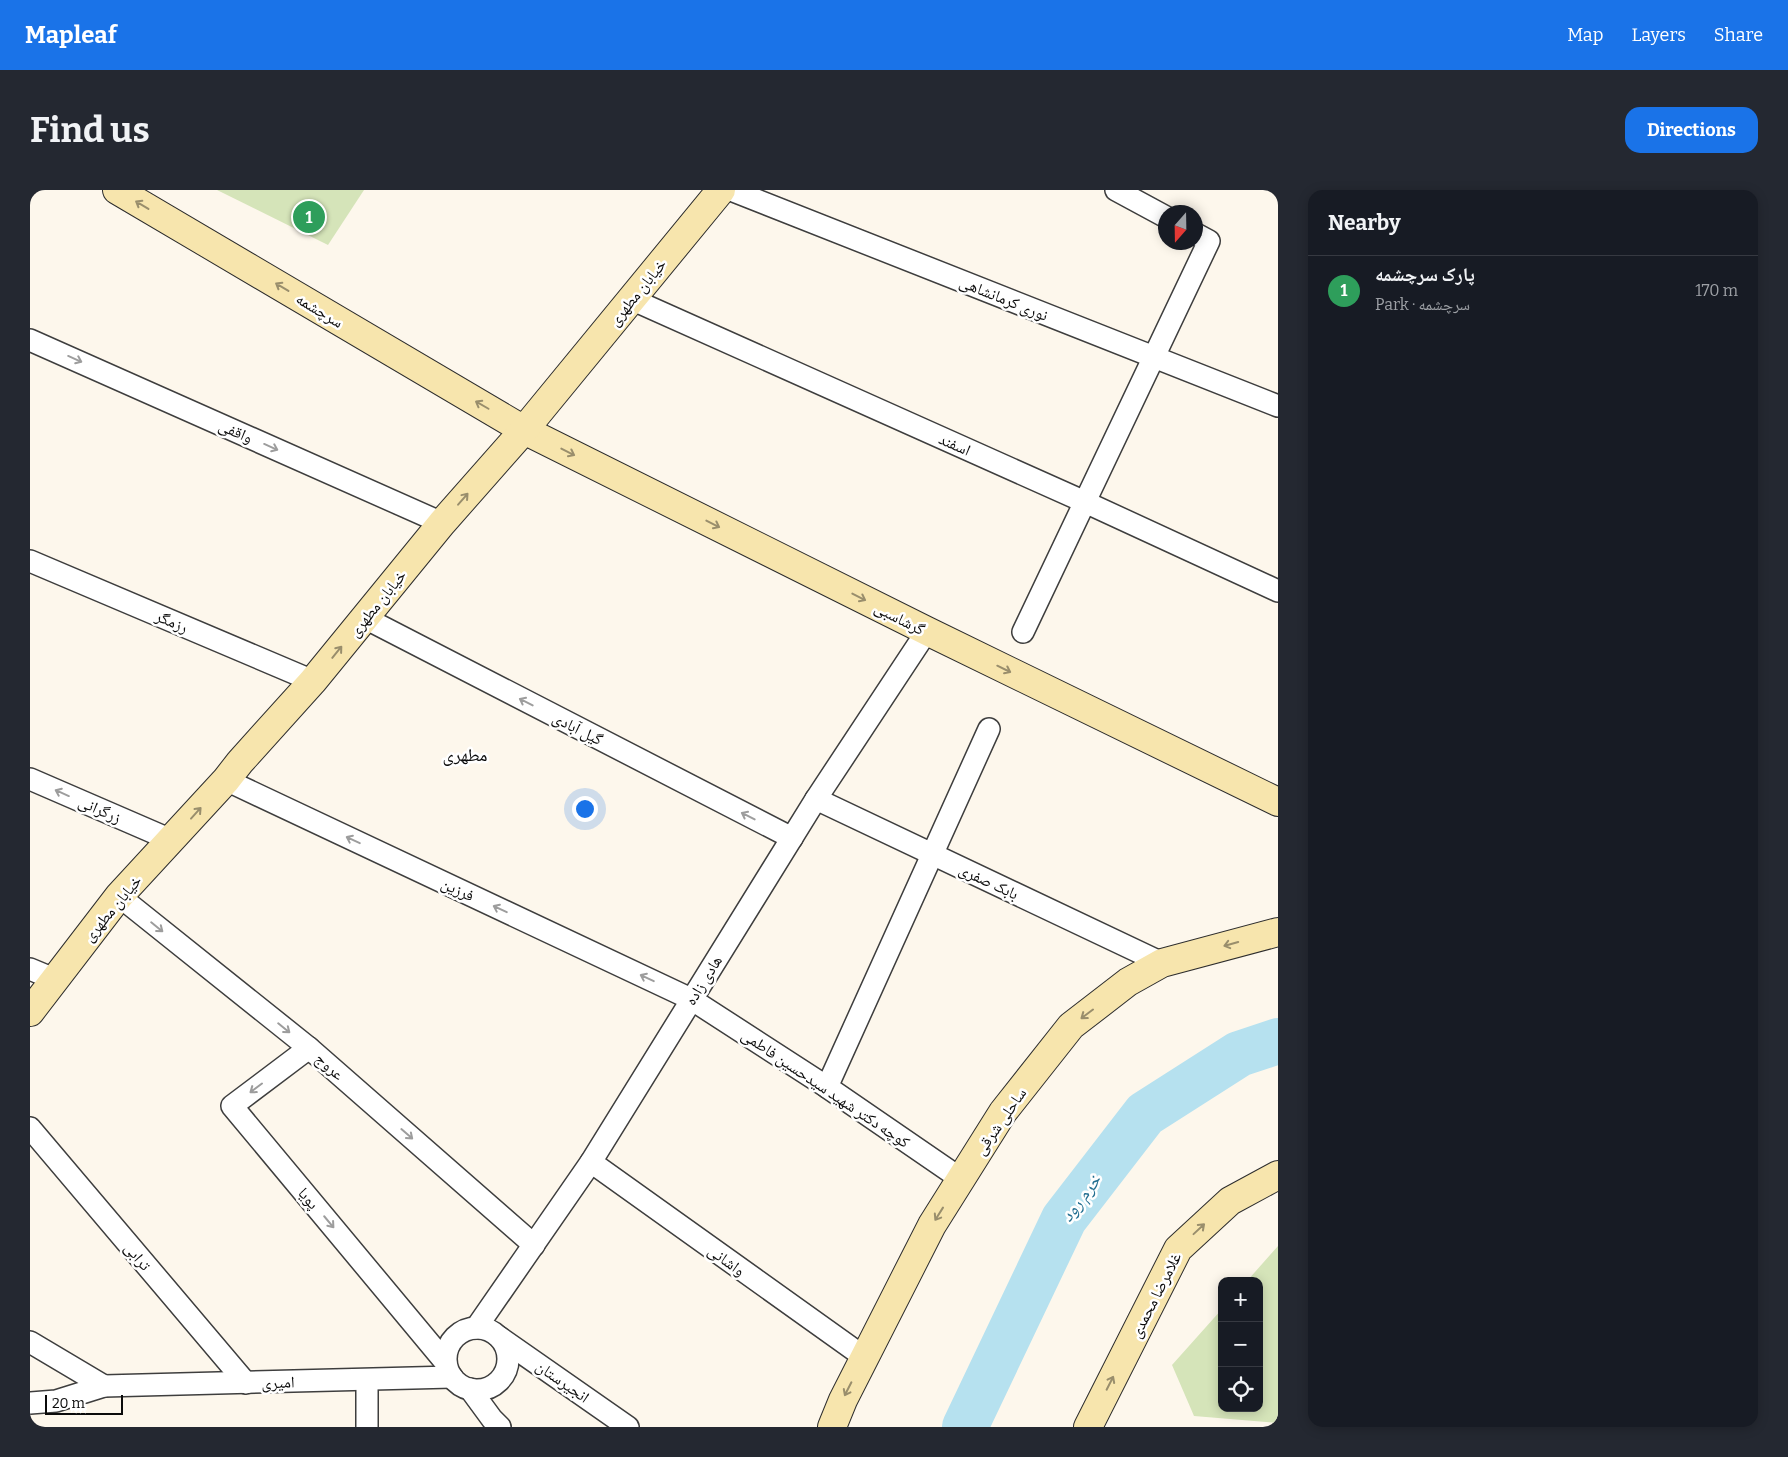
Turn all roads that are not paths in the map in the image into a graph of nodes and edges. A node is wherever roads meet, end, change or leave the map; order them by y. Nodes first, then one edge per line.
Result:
1 (117, 190) edge
2 (721, 190) edge
3 (731, 190) edge
4 (1116, 190) edge
5 (1158, 213) edge
6 (1197, 250) edge
7 (631, 299) junction
8 (30, 340) edge
9 (1154, 357) junction
10 (1278, 406) edge
11 (524, 430) junction
12 (1085, 502) junction
13 (442, 523) junction
14 (30, 561) edge
15 (1278, 590) edge
16 (364, 618) junction
17 (927, 631) junction
18 (1023, 632) dead end
19 (313, 681) junction
20 (989, 729) dead end
21 (30, 779) edge
22 (226, 780) junction
23 (816, 799) junction
24 (1278, 802) edge
25 (792, 838) junction
26 (171, 840) junction
27 (932, 854) junction
28 (119, 896) junction
29 (1278, 932) edge
30 (1162, 963) junction
31 (42, 974) edge
32 (691, 999) junction
33 (30, 1012) edge
34 (309, 1048) junction
35 (828, 1087) junction
36 (30, 1128) edge
37 (591, 1162) junction
38 (1278, 1175) edge
39 (960, 1179) junction
40 (534, 1245) junction
41 (476, 1328) junction
42 (498, 1336) junction
43 (30, 1342) edge
44 (864, 1358) junction
45 (449, 1370) junction
46 (367, 1380) junction
47 (246, 1383) junction
48 (104, 1386) junction
49 (470, 1389) junction
50 (30, 1403) edge
51 (493, 1424) edge
52 (367, 1427) edge
53 (628, 1427) edge
54 (832, 1427) edge
55 (1088, 1427) edge

11 -> 1 main road, سرچشمه
2 - 7 main road, خیابان مطهری
3 - 9 street, نوری کرمانشاهی
4 - 5 street
6 - 9 street
7 - 11 main road, خیابان مطهری
7 - 12 street, اسفند
8 -> 13 street, واقفی
9 - 10 street, نوری کرمانشاهی
9 - 12 street
13 -> 11 main road, خیابان مطهری
11 -> 17 main road, گرشاسبی
12 - 15 street, اسفند
12 - 18 street
13 - 16 main road, خیابان مطهری
14 - 19 street, رزمگر
19 -> 16 main road, خیابان مطهری
25 -> 16 street, گیل آبادی
17 - 23 street, هادی زاده
17 -> 24 main road, گرشاسبی
19 - 22 main road, خیابان مطهری
20 - 27 street
26 -> 21 street, زرگرانی
26 -> 22 main road, خیابان مطهری
32 -> 22 street, فرزین
23 - 25 street, هادی زاده
23 - 27 street, بابک صفری
25 - 32 street, هادی زاده
26 - 28 main road, خیابان مطهری
27 - 30 street, بابک صفری
27 - 35 street
28 - 31 main road, خیابان مطهری
28 -> 34 street, عروج
29 -> 30 main road, ساحلی شرقی
30 -> 39 main road, ساحلی شرقی
31 - 33 main road, خیابان مطهری
32 - 35 street, کوچه دکتر شهید سیدحسین فاطمی
32 - 37 street, هادی زاده
34 -> 40 street, عروج
34 -> 45 street, پویا
35 - 39 street, کوچه دکتر شهید سیدحسین فاطمی
36 - 47 street, ترابی
37 - 40 street, هادی زاده
37 - 44 street, واشانی
55 -> 38 main road, غلامرضا محمدی
39 -> 44 main road, ساحلی شرقی
40 - 41 street, هادی زاده
41 - 42 street
41 - 45 street
42 - 49 street
42 - 53 street, انجیرستان
43 - 48 street
44 -> 54 main road, ساحلی شرقی
45 - 46 street, امیری
45 - 49 street
46 - 47 street, امیری
46 - 52 street
47 - 48 street, امیری
48 - 50 street, امیری
49 - 51 street

